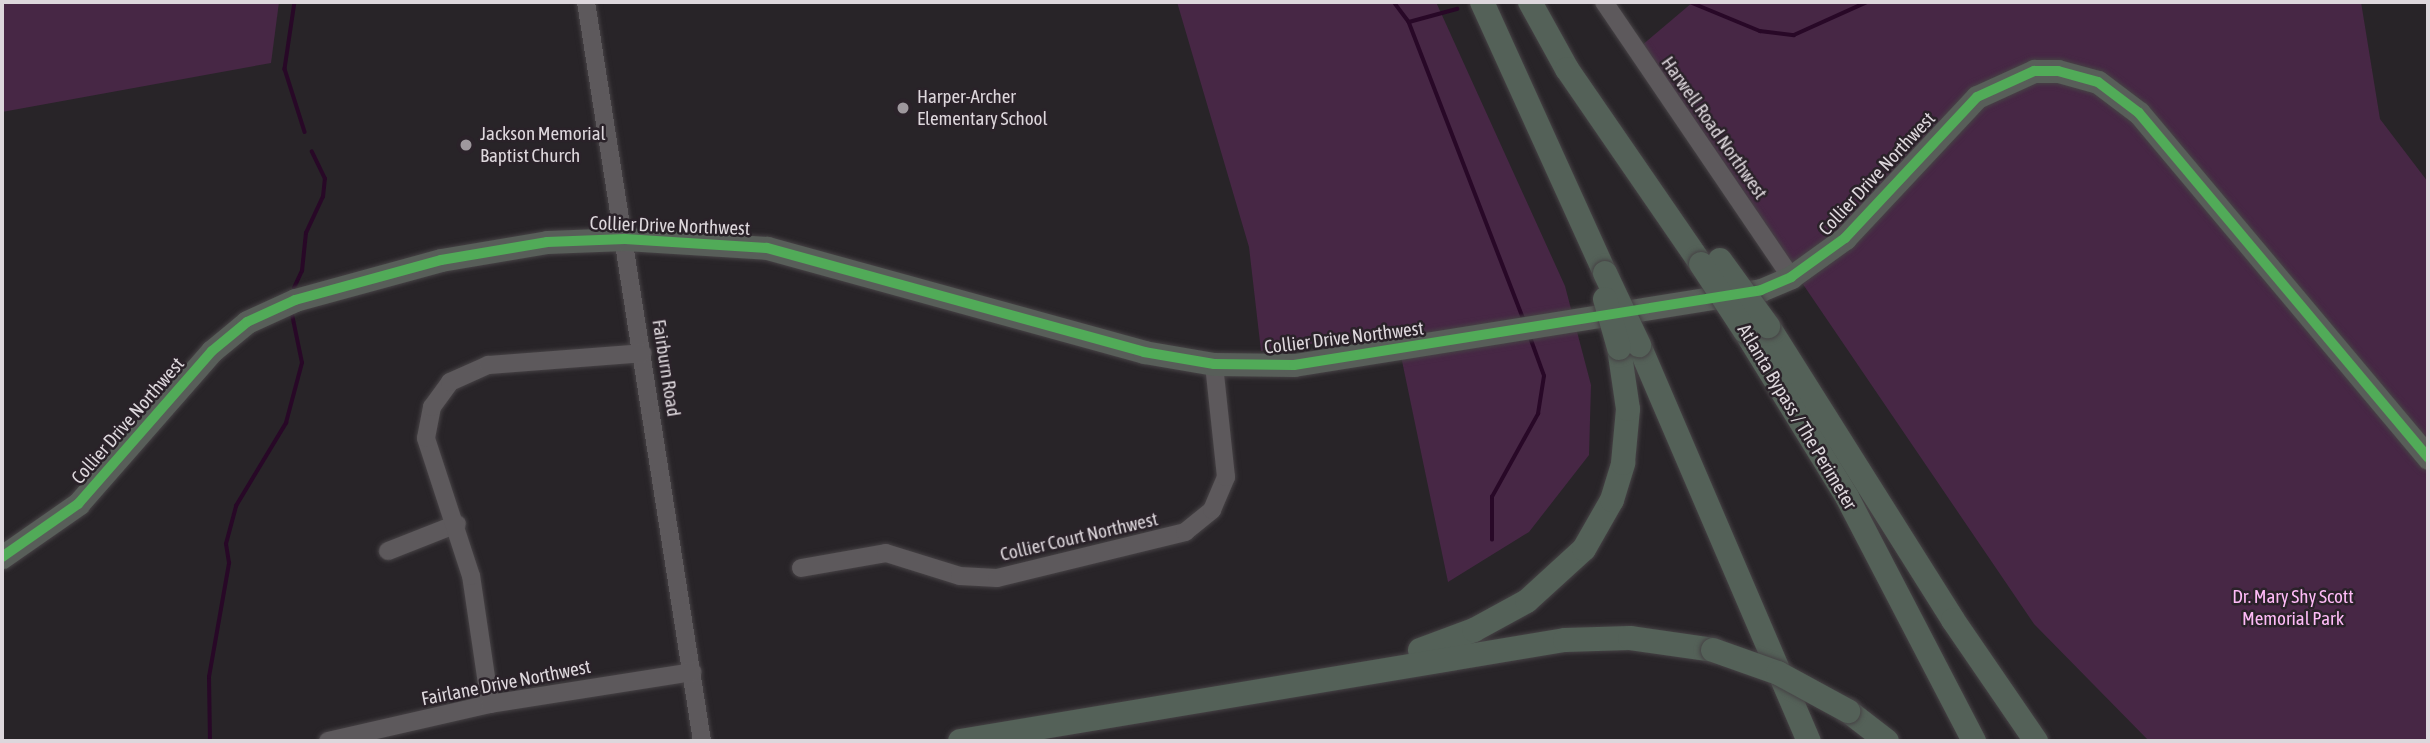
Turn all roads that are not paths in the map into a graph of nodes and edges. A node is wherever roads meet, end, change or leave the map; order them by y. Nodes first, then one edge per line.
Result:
1 (586, 2) edge
2 (1482, 2) edge
3 (1530, 2) edge
4 (1604, 2) edge
5 (625, 239) junction
6 (1791, 277) junction
7 (1757, 329) junction
8 (1629, 346) junction
9 (643, 353) junction
10 (1214, 364) junction
11 (2428, 458) edge
12 (457, 524) junction
13 (388, 551) dead end
14 (2, 557) edge
15 (801, 568) dead end
16 (692, 672) junction
17 (1318, 677) junction
18 (490, 704) junction
19 (328, 741) edge
20 (702, 741) edge
21 (960, 741) edge
22 (1810, 741) edge
23 (1887, 741) edge
24 (1973, 741) edge
25 (2036, 741) edge

1 - 5 street, Fairburn Road
2 - 8 highway, bridge
3 - 7 highway, Atlanta Bypass / The Perimeter, bridge
4 - 6 street, Harwell Road Northwest
5 - 9 street, Fairburn Road
5 - 10 main road, Collier Drive Northwest
5 - 14 main road, Collier Drive Northwest
6 - 10 main road, Collier Drive Northwest
6 - 11 main road, Collier Drive Northwest
7 - 24 highway, Atlanta Bypass / The Perimeter
7 - 25 highway
8 - 17 highway
8 - 22 highway
9 - 12 street
9 - 16 street, Fairburn Road
10 - 15 street, Collier Court Northwest
12 - 13 street
12 - 18 street
16 - 18 street, Fairlane Drive Northwest
16 - 20 street, Fairburn Road
17 - 21 highway
17 - 23 highway, bridge
18 - 19 street, Fairlane Drive Northwest

